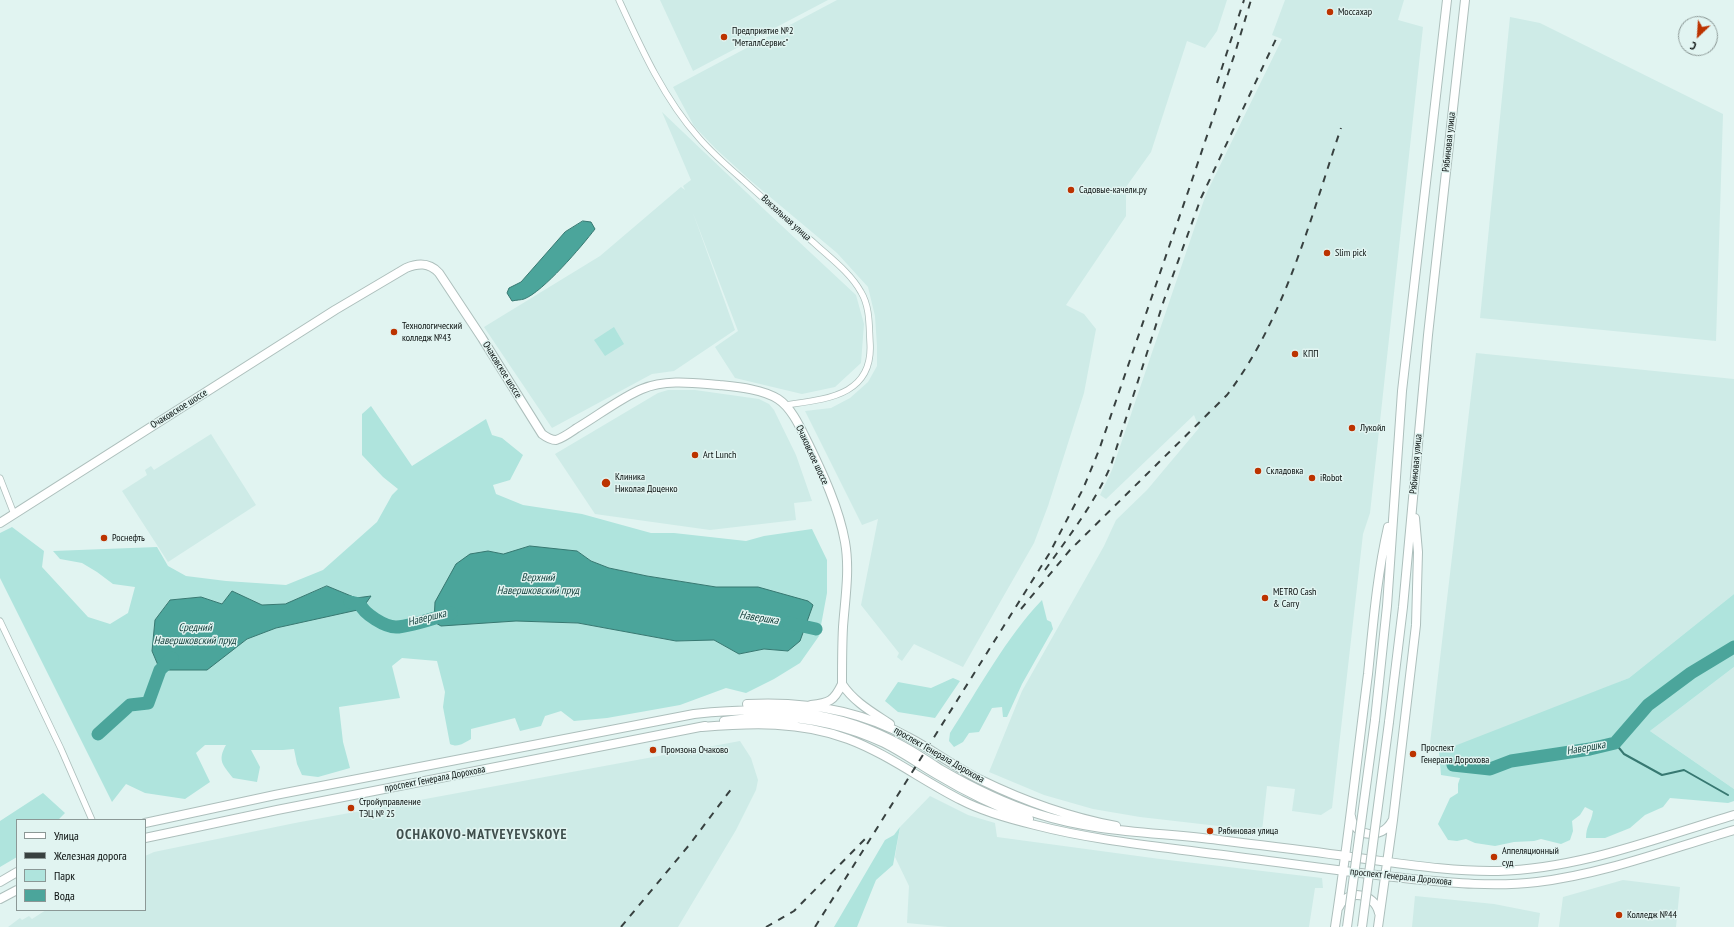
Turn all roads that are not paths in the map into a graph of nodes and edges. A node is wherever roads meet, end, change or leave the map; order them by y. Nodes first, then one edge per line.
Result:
1 (619, 0) edge
2 (1447, 0) edge
3 (1465, 0) edge
4 (786, 405) junction
5 (0, 478) edge
6 (1413, 493) junction
7 (1394, 503) junction
8 (14, 514) junction
9 (0, 523) edge
10 (0, 621) edge
11 (842, 684) junction
12 (811, 705) junction
13 (694, 714) junction
14 (924, 746) junction
15 (1351, 813) junction
16 (1734, 815) edge
17 (92, 819) edge
18 (1393, 820) junction
19 (146, 823) edge
20 (1734, 830) edge
21 (1181, 836) junction
22 (146, 838) edge
23 (1345, 856) junction
24 (1387, 862) junction
25 (1343, 870) junction
26 (16, 873) edge
27 (1385, 876) junction
28 (0, 882) edge
29 (16, 891) edge
30 (0, 899) edge
31 (1338, 912) junction
32 (1379, 916) junction
33 (1335, 927) edge
34 (1347, 927) edge
35 (1362, 927) edge
36 (1378, 927) edge

1 - 4 street, Вокзальная улица
2 - 7 main road, Рябиновая улица
3 - 6 main road, Рябиновая улица
4 - 8 main road, Очаковское шоссе
4 - 11 main road, Очаковское шоссе
5 - 8 street
6 - 18 main road
6 - 35 main road, Рябиновая улица, bridge
7 - 15 main road
7 - 34 main road, Рябиновая улица, bridge
8 - 9 main road, Очаковское шоссе
10 - 17 street
11 - 12 main road
11 - 14 main road
12 - 13 main road, проспект Генерала Дорохова
12 - 14 main road, проспект Генерала Дорохова
13 - 19 main road, проспект Генерала Дорохова
13 - 21 main road, проспект Генерала Дорохова
14 - 21 main road, проспект Генерала Дорохова
15 - 18 main road
15 - 23 main road
16 - 24 main road, проспект Генерала Дорохова
18 - 24 main road
20 - 27 main road, проспект Генерала Дорохова
21 - 23 main road, проспект Генерала Дорохова
22 - 25 main road, проспект Генерала Дорохова
23 - 24 main road, проспект Генерала Дорохова
23 - 25 main road
24 - 27 main road
25 - 27 main road, проспект Генерала Дорохова
25 - 31 main road
26 - 28 main road
27 - 32 main road
29 - 30 main road
31 - 32 main road
31 - 33 main road
32 - 36 main road

